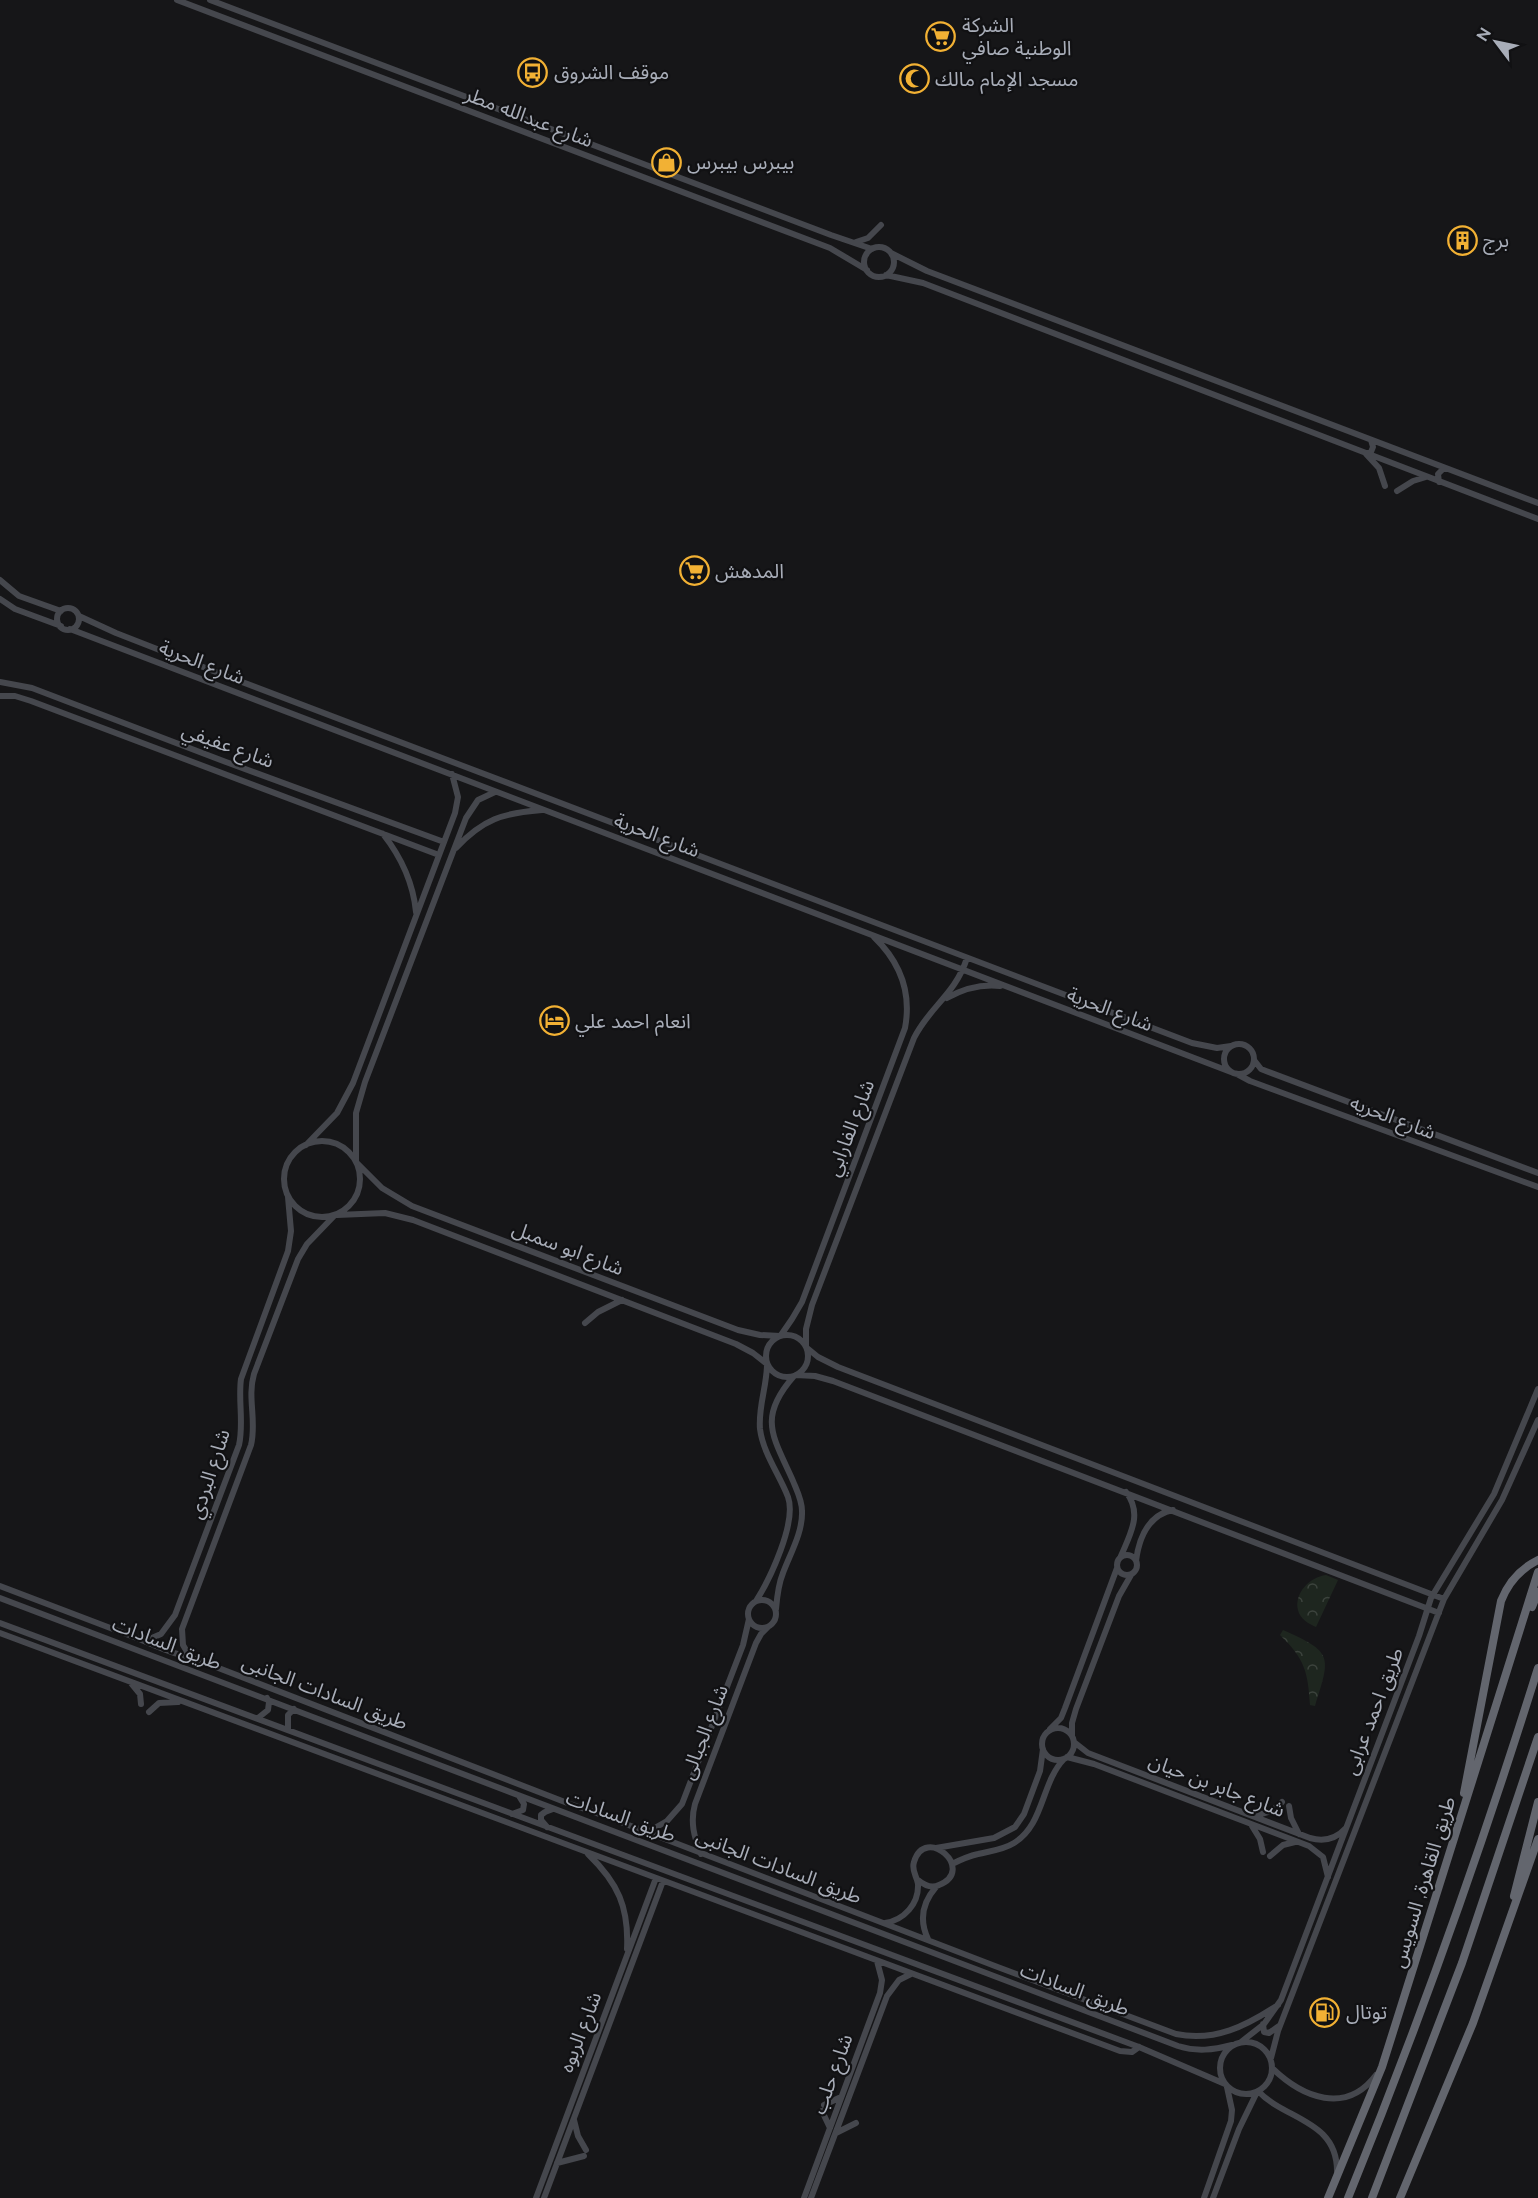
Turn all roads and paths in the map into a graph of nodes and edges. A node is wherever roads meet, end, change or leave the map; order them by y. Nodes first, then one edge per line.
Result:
1 (177, 0) edge
2 (210, 0) edge
3 (265, 21) junction
4 (260, 32) junction
5 (406, 74) junction
6 (401, 86) junction
7 (639, 162) junction
8 (634, 174) junction
9 (881, 225) dead end
10 (833, 236) junction
11 (856, 242) junction
12 (830, 248) junction
13 (872, 249) junction
14 (891, 253) junction
15 (867, 270) junction
16 (927, 271) junction
17 (886, 275) junction
18 (924, 283) junction
19 (1062, 322) junction
20 (1058, 335) junction
21 (1231, 387) junction
22 (1226, 399) junction
23 (1371, 440) junction
24 (1366, 454) junction
25 (1444, 468) junction
26 (1426, 477) junction
27 (1440, 483) junction
28 (1385, 486) dead end
29 (1397, 491) dead end
30 (1538, 503) edge
31 (1538, 519) edge
32 (0, 580) edge
33 (0, 599) edge
34 (39, 603) junction
35 (61, 611) junction
36 (31, 614) junction
37 (79, 616) junction
38 (61, 626) junction
39 (101, 627) junction
40 (70, 629) junction
41 (97, 640) junction
42 (221, 674) junction
43 (0, 682) edge
44 (217, 686) junction
45 (0, 696) edge
46 (378, 733) junction
47 (374, 744) junction
48 (452, 774) junction
49 (497, 792) junction
50 (546, 810) junction
51 (455, 813) junction
52 (597, 817) junction
53 (466, 818) junction
54 (593, 828) junction
55 (383, 834) junction
56 (444, 842) junction
57 (454, 851) junction
58 (439, 855) junction
59 (701, 856) junction
60 (696, 867) junction
61 (844, 911) junction
62 (416, 915) junction
63 (840, 922) junction
64 (411, 928) junction
65 (423, 932) junction
66 (871, 934) junction
67 (967, 958) junction
68 (963, 970) junction
69 (1009, 987) junction
70 (944, 1000) junction
71 (1112, 1013) junction
72 (1107, 1026) junction
73 (1198, 1045) junction
74 (1231, 1046) junction
75 (897, 1050) junction
76 (908, 1053) junction
77 (1193, 1058) junction
78 (1254, 1060) junction
79 (1234, 1073) junction
80 (1275, 1075) junction
81 (1269, 1088) junction
82 (1449, 1139) junction
83 (306, 1145) junction
84 (1443, 1153) junction
85 (357, 1162) junction
86 (1538, 1173) edge
87 (1538, 1187) edge
88 (288, 1197) junction
89 (335, 1215) junction
90 (834, 1217) junction
91 (844, 1221) junction
92 (514, 1245) junction
93 (509, 1257) junction
94 (650, 1297) junction
95 (622, 1300) junction
96 (645, 1309) junction
97 (585, 1323) dead end
98 (259, 1330) junction
99 (268, 1334) junction
100 (780, 1335) junction
101 (806, 1347) junction
102 (767, 1364) junction
103 (795, 1376) junction
104 (1538, 1391) edge
105 (1538, 1420) edge
106 (1062, 1453) junction
107 (231, 1466) junction
108 (1057, 1466) junction
109 (242, 1470) junction
110 (1125, 1492) junction
111 (1488, 1504) junction
112 (1498, 1509) junction
113 (1173, 1510) junction
114 (1232, 1518) junction
115 (1227, 1531) junction
116 (1121, 1556) junction
117 (1136, 1561) junction
118 (1536, 1561) edge
119 (1117, 1568) junction
120 (1538, 1572) edge
121 (191, 1573) junction
122 (1131, 1575) junction
123 (201, 1577) junction
124 (0, 1586) edge
125 (1538, 1592) edge
126 (1433, 1594) junction
127 (24, 1595) junction
128 (0, 1598) edge
129 (1444, 1599) junction
130 (756, 1601) junction
131 (1427, 1608) junction
132 (776, 1609) junction
133 (38, 1613) junction
134 (1439, 1613) junction
135 (74, 1616) junction
136 (55, 1619) junction
137 (749, 1619) junction
138 (0, 1623) edge
139 (768, 1627) junction
140 (0, 1633) edge
141 (145, 1641) junction
142 (60, 1645) junction
143 (1514, 1648) junction
144 (56, 1654) junction
145 (190, 1657) junction
146 (208, 1665) junction
147 (1538, 1668) edge
148 (204, 1675) junction
149 (128, 1681) junction
150 (267, 1698) junction
151 (182, 1701) junction
152 (141, 1704) dead end
153 (294, 1709) junction
154 (149, 1712) dead end
155 (258, 1718) junction
156 (1050, 1729) junction
157 (288, 1730) junction
158 (1538, 1737) edge
159 (1073, 1739) junction
160 (1043, 1749) junction
161 (350, 1753) junction
162 (1065, 1758) junction
163 (456, 1759) junction
164 (346, 1763) junction
165 (452, 1770) junction
166 (1365, 1780) junction
167 (1372, 1783) junction
168 (437, 1787) junction
169 (434, 1795) junction
170 (519, 1796) junction
171 (1282, 1802) dead end
172 (1538, 1802) edge
173 (1289, 1806) dead end
174 (554, 1809) junction
175 (511, 1815) junction
176 (1252, 1816) junction
177 (1460, 1818) junction
178 (1249, 1823) junction
179 (1348, 1826) junction
180 (548, 1828) junction
181 (646, 1833) junction
182 (1299, 1834) junction
183 (1538, 1839) edge
184 (1297, 1841) junction
185 (935, 1848) junction
186 (585, 1852) junction
187 (1263, 1852) dead end
188 (616, 1853) junction
189 (701, 1854) junction
190 (1270, 1856) dead end
191 (613, 1862) junction
192 (952, 1864) junction
193 (656, 1878) junction
194 (1328, 1879) junction
195 (918, 1880) junction
196 (663, 1881) junction
197 (936, 1887) junction
198 (716, 1891) junction
199 (804, 1894) junction
200 (701, 1895) junction
201 (814, 1908) junction
202 (849, 1910) junction
203 (643, 1912) junction
204 (650, 1915) junction
205 (833, 1915) junction
206 (884, 1923) junction
207 (1509, 1924) junction
208 (816, 1928) junction
209 (802, 1933) junction
210 (928, 1940) junction
211 (824, 1941) junction
212 (627, 1956) junction
213 (968, 1956) junction
214 (877, 1961) junction
215 (1295, 1967) junction
216 (973, 1968) junction
217 (1303, 1969) junction
218 (911, 1974) junction
219 (1278, 2005) junction
220 (1142, 2021) junction
221 (1281, 2023) junction
222 (1263, 2024) junction
223 (1148, 2034) junction
224 (1241, 2042) junction
225 (1232, 2045) junction
226 (1138, 2047) junction
227 (1271, 2058) junction
228 (1382, 2067) junction
229 (1272, 2068) junction
230 (1226, 2085) junction
231 (1257, 2091) junction
232 (841, 2097) junction
233 (573, 2120) junction
234 (856, 2123) dead end
235 (830, 2128) junction
236 (836, 2133) junction
237 (1219, 2157) junction
238 (1227, 2160) junction
239 (557, 2163) junction
240 (1336, 2181) junction
241 (536, 2198) edge
242 (544, 2198) edge
243 (804, 2198) edge
244 (811, 2198) edge
245 (1204, 2198) edge
246 (1213, 2198) edge
247 (1328, 2198) edge
248 (1348, 2198) edge
249 (1372, 2198) edge
250 (1400, 2198) edge

1 - 4 street, شارع عبدالله مطر
2 - 3 street, شارع عبدالله مطر
3 - 4 street
3 - 5 street, شارع عبدالله مطر
4 - 6 street, شارع عبدالله مطر
5 - 6 street
5 - 7 street, شارع عبدالله مطر
6 - 8 street, شارع عبدالله مطر
7 - 8 street
7 - 10 street, شارع عبدالله مطر
8 - 12 street, شارع عبدالله مطر
9 - 11 street
10 - 11 street, شارع عبدالله مطر
10 - 12 street
11 - 13 street, شارع عبدالله مطر
12 - 15 street, شارع عبدالله مطر
13 - 14 street
13 - 15 street
14 - 16 street
14 - 17 street
15 - 17 street
16 - 18 street
16 - 19 street
17 - 18 street
18 - 20 street
19 - 20 street
19 - 21 street
20 - 22 street
21 - 22 street
21 - 23 street
22 - 24 street
23 - 24 street
23 - 25 street
24 - 26 street
24 - 28 street
25 - 27 street
25 - 30 street
26 - 27 street
26 - 29 street
27 - 31 street
32 - 34 street
33 - 36 street
34 - 35 street
34 - 36 street
35 - 37 street
35 - 38 street
36 - 38 street
37 - 39 street, شارع الحرية
37 - 40 street
38 - 40 street
39 - 41 street
39 - 42 street, شارع الحرية
40 - 41 street, شارع الحرية
41 - 44 street, شارع الحرية
42 - 44 street
42 - 46 street, شارع الحرية
43 - 56 street, شارع عفيفي
44 - 47 street, شارع الحرية
45 - 55 street, شارع عفيفي
46 - 47 street
46 - 52 street, شارع الحرية
47 - 48 street, شارع الحرية
48 - 49 street, شارع الحرية
48 - 51 street
49 - 50 street, شارع الحرية
49 - 53 street
50 - 54 street, شارع الحرية
50 - 57 street
51 - 53 street
51 - 56 street
52 - 54 street
52 - 59 street, شارع الحرية
53 - 57 street
54 - 60 street, شارع الحرية
55 - 58 street, شارع عفيفي
55 - 62 street
56 - 58 street
57 - 65 street
58 - 62 street
59 - 60 street
59 - 61 street, شارع الحرية
60 - 63 street, شارع الحرية
61 - 63 street
61 - 67 street, شارع الحرية
62 - 64 street
63 - 66 street, شارع الحرية
64 - 65 street
64 - 83 street
65 - 85 street
66 - 68 street, شارع الحرية
66 - 75 street, شارع الفارابي
67 - 68 street, شارع الفارابي
67 - 71 street, شارع الحرية
68 - 69 street, شارع الحرية
68 - 70 street, شارع الفارابي
69 - 70 street, شارع الفارابي
69 - 72 street, شارع الحرية
70 - 76 street, شارع الفارابي
71 - 72 street
71 - 73 street, شارع الحرية
72 - 77 street, شارع الحرية
73 - 74 street, شارع الحرية
73 - 77 street
74 - 78 street
74 - 79 street
75 - 76 street
75 - 90 street, شارع الفارابي
76 - 91 street, شارع الفارابي
77 - 79 street, شارع الحرية
78 - 79 street
78 - 80 street, شارع الحريه
79 - 81 street, شارع الحريه
80 - 81 street
80 - 82 street, شارع الحريه
81 - 84 street, شارع الحريه
82 - 84 street
82 - 86 street, شارع الحريه
83 - 85 street
83 - 88 street
84 - 87 street, شارع الحريه
85 - 89 street
85 - 92 street, شارع ابو سمبل
88 - 89 street
88 - 98 street, شارع البردي
89 - 93 street, شارع ابو سمبل
89 - 99 street, شارع البردي
90 - 91 street
90 - 100 street, شارع الفارابي
91 - 101 street, شارع الفارابي
92 - 93 street
92 - 94 street, شارع ابو سمبل
93 - 95 street, شارع ابو سمبل
94 - 96 street
94 - 100 street, شارع ابو سمبل
95 - 96 street, شارع ابو سمبل
95 - 97 street
96 - 102 street, شارع ابو سمبل
98 - 99 street
98 - 107 street, شارع البردي
99 - 109 street, شارع البردي
100 - 101 street
100 - 102 street
101 - 103 street
101 - 106 street
102 - 103 street
102 - 130 street
103 - 108 street
103 - 132 street
104 - 111 street, طريق احمد عرابى
105 - 112 street, طريق احمد عرابى
106 - 108 street
106 - 114 street
107 - 109 street
107 - 121 street, شارع البردي
108 - 110 street
109 - 123 street, شارع البردي
110 - 113 street
110 - 116 street
111 - 112 street
111 - 126 street, طريق احمد عرابى
112 - 129 street, طريق احمد عرابى
113 - 115 street
113 - 117 street
114 - 115 street
114 - 126 street
115 - 131 street
116 - 117 street
116 - 119 street
117 - 122 street
118 - 177 highway
119 - 122 street
119 - 156 street
120 - 143 highway, طريق القاهرة, السويس
121 - 123 street
121 - 141 street, شارع البردي
122 - 159 street
123 - 145 street, شارع البردي
124 - 127 street, طريق السادات الجانبى
125 - 143 highway
126 - 129 street
126 - 131 street, طريق احمد عرابى
127 - 133 street
127 - 135 street, طريق السادات الجانبى
128 - 133 street, طريق السادات
129 - 134 street, طريق احمد عرابى
130 - 132 street
130 - 137 street
131 - 134 street
131 - 166 street, طريق احمد عرابى
132 - 139 street
133 - 136 street, طريق السادات
134 - 167 street, طريق احمد عرابى
135 - 136 street
135 - 141 street, طريق السادات الجانبى
136 - 148 street, طريق السادات
137 - 139 street
137 - 181 street, شارع الجبالى
138 - 142 street, طريق السادات
139 - 189 street, شارع الجبالى
140 - 144 street
141 - 145 street, طريق السادات الجانبى
142 - 144 street
142 - 155 street, طريق السادات
143 - 177 highway, طريق القاهرة, السويس
144 - 149 street
145 - 146 street, طريق السادات الجانبى
146 - 148 street
146 - 163 street, طريق السادات الجانبى
147 - 248 highway, طريق القاهرة, السويس
148 - 150 street, طريق السادات
149 - 151 street
149 - 152 street
150 - 153 street, طريق السادات
150 - 155 street
151 - 154 street
151 - 164 street
153 - 157 street
153 - 165 street, طريق السادات
155 - 157 street, طريق السادات
156 - 159 street
156 - 160 street
157 - 161 street, طريق السادات
158 - 249 highway
159 - 162 street
159 - 176 street, شارع جابر بن حيان
160 - 162 street
160 - 185 street
161 - 164 street
161 - 168 street, طريق السادات
162 - 178 street, شارع جابر بن حيان
162 - 192 street
163 - 165 street
163 - 181 street, طريق السادات الجانبى
164 - 169 street
165 - 170 street, طريق السادات
166 - 167 street
166 - 179 street, طريق احمد عرابى
167 - 217 street, طريق احمد عرابى
168 - 169 street
168 - 175 street, طريق السادات
169 - 186 street
170 - 174 street, طريق السادات
170 - 175 street
171 - 176 street
172 - 207 highway
173 - 182 street
174 - 180 street
174 - 201 street, طريق السادات
175 - 180 street, طريق السادات
176 - 182 street, شارع جابر بن حيان
177 - 228 highway, طريق القاهرة, السويس
178 - 184 street, شارع جابر بن حيان
178 - 187 street
179 - 182 street, شارع جابر بن حيان
179 - 194 street, طريق احمد عرابى
180 - 188 street, طريق السادات
181 - 189 street, طريق السادات الجانبى
183 - 207 highway
184 - 190 street
184 - 194 street, شارع جابر بن حيان
185 - 192 street
185 - 195 street
186 - 191 street
186 - 212 street
188 - 191 street
188 - 198 street, طريق السادات
189 - 199 street, طريق السادات الجانبى
191 - 193 street
192 - 197 street
193 - 196 street
193 - 203 street, شارع الربوه
194 - 215 street, طريق احمد عرابى
195 - 197 street
195 - 206 street
196 - 200 street
196 - 204 street, شارع الربوه
197 - 210 street
198 - 200 street
198 - 208 street, طريق السادات
199 - 201 street
199 - 202 street, طريق السادات الجانبى
200 - 209 street
201 - 205 street, طريق السادات
202 - 205 street
202 - 206 street, طريق السادات الجانبى
203 - 204 street
203 - 212 street, شارع الربوه
204 - 233 street, شارع الربوه
205 - 216 street, طريق السادات
206 - 210 street, طريق السادات الجانبى
207 - 250 highway
208 - 209 street
208 - 211 street
208 - 226 street, طريق السادات
209 - 211 street
210 - 213 street, طريق السادات الجانبى
211 - 214 street
212 - 241 street, شارع الربوه
213 - 216 street
213 - 220 street, طريق السادات الجانبى
214 - 218 street
214 - 232 street, شارع حلب
215 - 217 street
215 - 219 street, طريق احمد عرابى
216 - 223 street, طريق السادات
217 - 221 street, طريق احمد عرابى
218 - 226 street
218 - 236 street, شارع حلب
219 - 220 street, طريق السادات الجانبى
219 - 222 street, طريق احمد عرابى
220 - 223 street
221 - 222 street
221 - 227 street, طريق احمد عرابى
222 - 224 street, طريق احمد عرابى
223 - 225 street, طريق السادات
224 - 225 street
224 - 227 street
225 - 230 street
226 - 230 street, طريق السادات
227 - 229 street
228 - 229 street
228 - 240 highway, طريق القاهرة, السويس
229 - 231 street
230 - 231 street
230 - 237 street
231 - 238 street
231 - 240 street
232 - 235 street, شارع حلب
232 - 235 street
233 - 239 street, شارع الربوه
233 - 239 street
234 - 236 street
235 - 243 street, شارع حلب
236 - 244 street, شارع حلب
237 - 238 street
237 - 245 street
238 - 246 street
239 - 242 street, شارع الربوه
240 - 247 highway, طريق القاهرة, السويس

